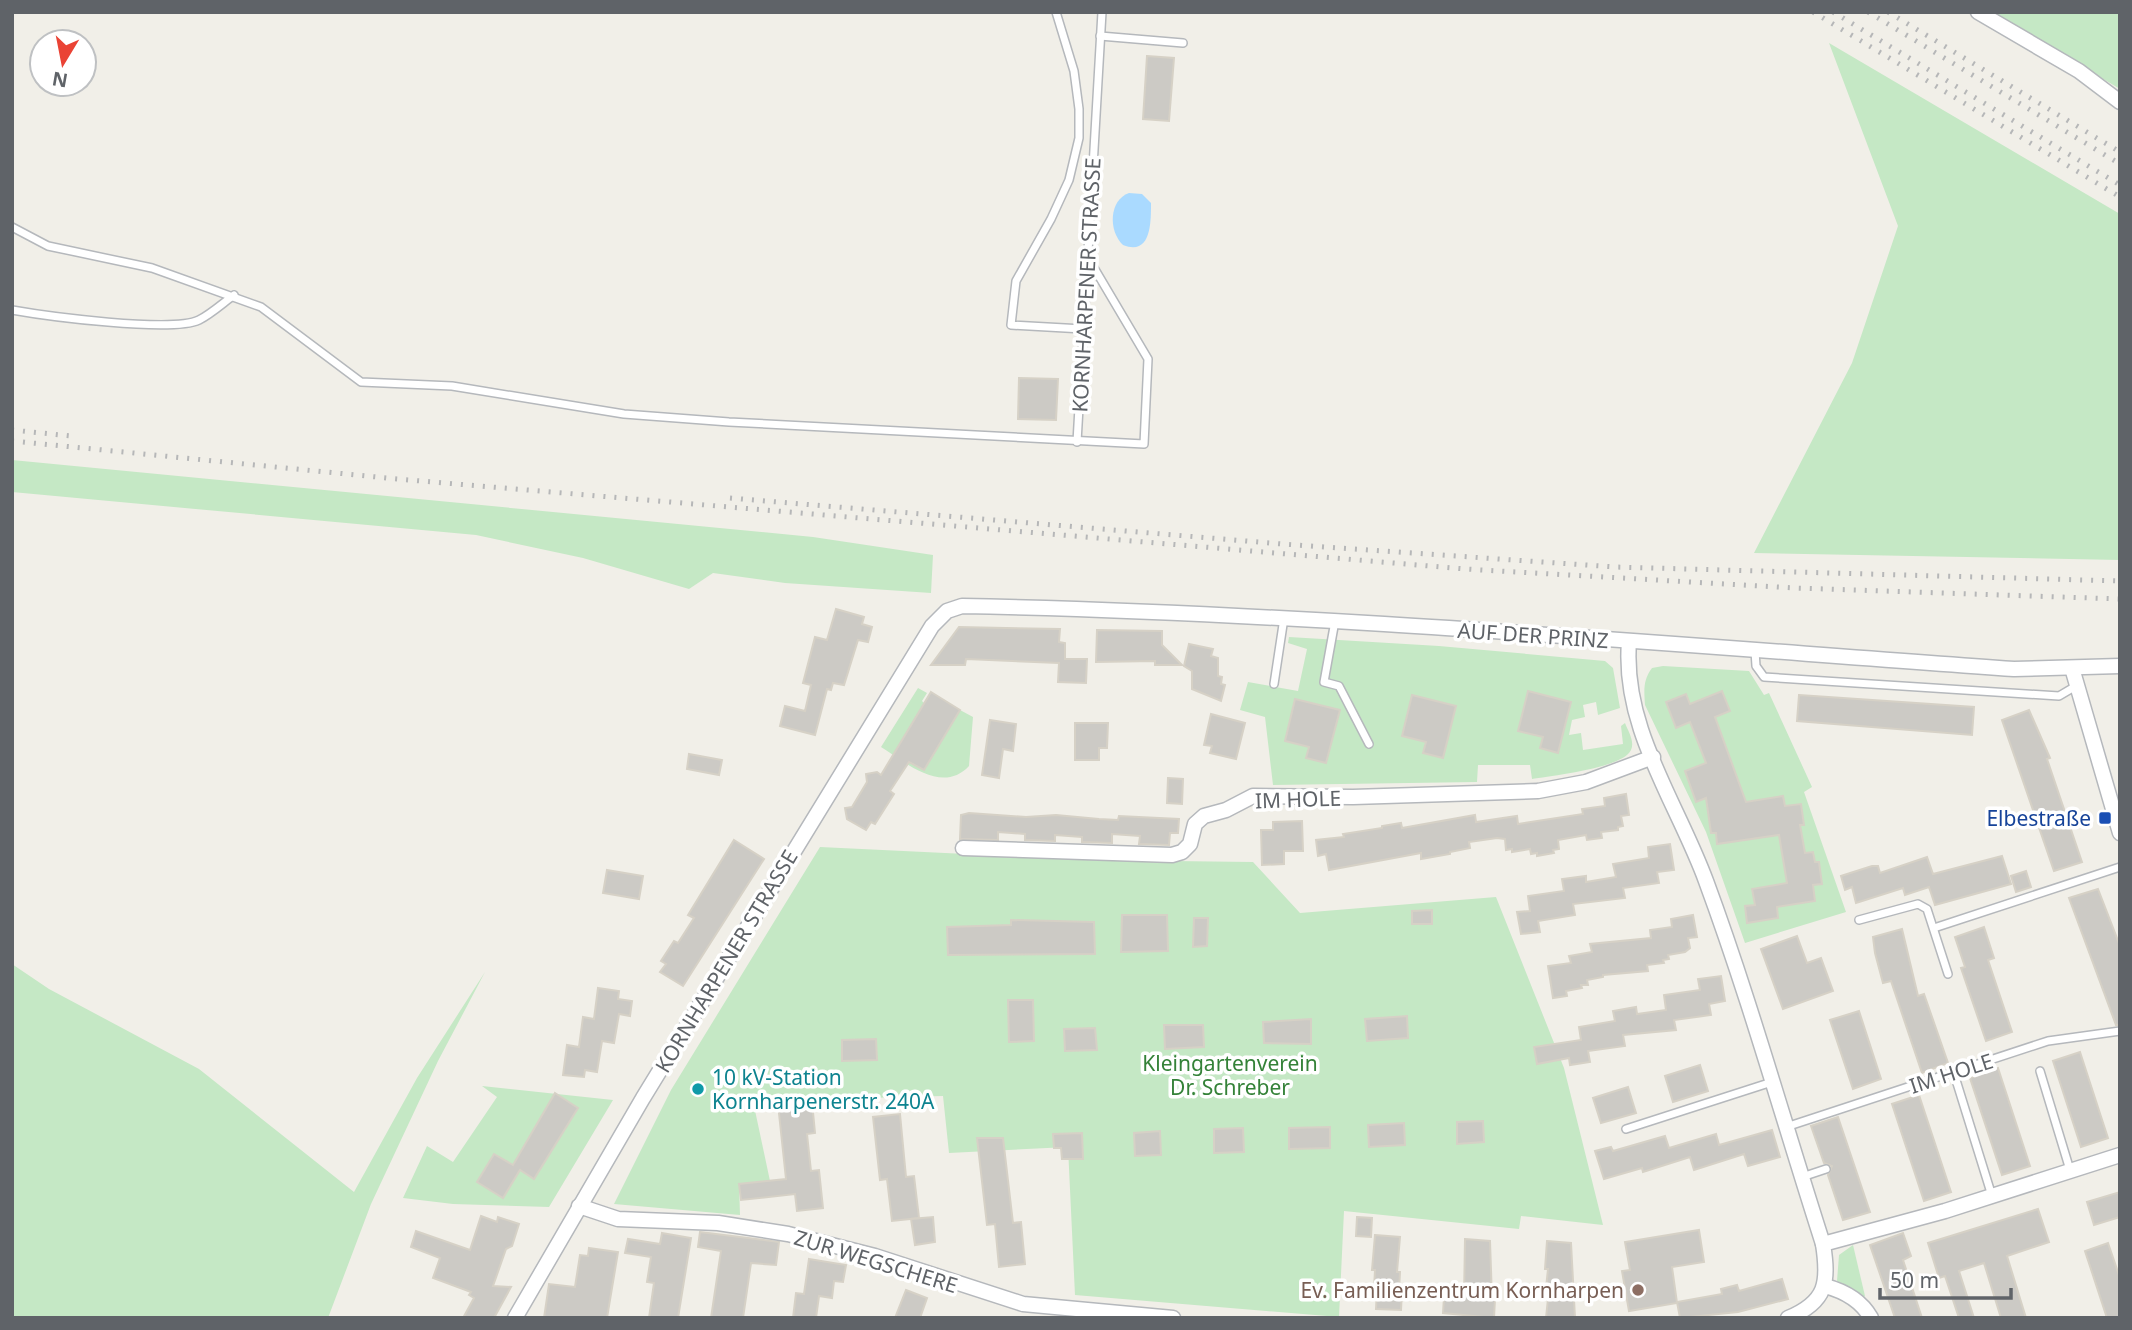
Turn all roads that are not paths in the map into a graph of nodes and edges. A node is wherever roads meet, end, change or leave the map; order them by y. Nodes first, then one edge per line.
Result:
1 (1056, 12) edge
2 (1102, 12) edge
3 (1978, 12) edge
4 (1100, 36) junction
5 (1183, 43) dead end
6 (2120, 102) edge
7 (12, 227) edge
8 (1087, 256) junction
9 (234, 295) junction
10 (12, 310) edge
11 (1083, 329) junction
12 (1077, 442) junction
13 (947, 611) joint
14 (1284, 618) junction
15 (1335, 621) junction
16 (1629, 642) junction
17 (1755, 650) junction
18 (2120, 666) edge
19 (2072, 668) junction
20 (1274, 684) dead end
21 (2077, 686) junction
22 (1369, 744) dead end
23 (1653, 757) junction
24 (2119, 826) edge
25 (963, 848) dead end
26 (2120, 867) edge
27 (1859, 920) dead end
28 (1934, 929) junction
29 (1948, 974) dead end
30 (2120, 1031) edge
31 (2039, 1071) dead end
32 (1956, 1080) dead end
33 (1772, 1082) junction
34 (1785, 1127) junction
35 (1626, 1129) dead end
36 (2120, 1155) edge
37 (1826, 1169) dead end
38 (2070, 1170) junction
39 (1802, 1178) junction
40 (1992, 1196) junction
41 (579, 1206) junction
42 (1823, 1244) junction
43 (1825, 1286) junction
44 (515, 1318) edge
45 (1173, 1318) edge
46 (1788, 1318) edge
47 (1871, 1318) edge

1 - 11 lane
2 - 4 lane, KORNHARPENER STRASSE
3 - 6 street
4 - 5 lane
4 - 8 lane, KORNHARPENER STRASSE
7 - 9 lane, KORNHARPENER STRASSE
8 - 11 lane, KORNHARPENER STRASSE
8 - 12 lane
9 - 10 lane
9 - 12 lane, KORNHARPENER STRASSE
11 - 12 lane, KORNHARPENER STRASSE
13 - 14 street, AUF DER PRINZ
13 - 41 street, KORNHARPENER STRASSE
14 - 15 street, AUF DER PRINZ
14 - 20 lane
15 - 16 street, AUF DER PRINZ
15 - 22 lane
16 - 17 street, AUF DER PRINZ
16 - 23 street
17 - 19 street, AUF DER PRINZ
17 - 21 lane
18 - 19 street, AUF DER PRINZ
19 - 21 street
21 - 24 street
23 - 25 street, IM HOLE
23 - 33 street
26 - 28 lane
27 - 28 lane
28 - 29 lane
30 - 34 lane, IM HOLE
31 - 38 lane
32 - 40 lane
33 - 34 street
33 - 35 lane
34 - 39 street
36 - 38 street
37 - 39 lane
38 - 40 street
39 - 42 street
40 - 42 street
41 - 44 street, KORNHARPENER STRASSE
41 - 45 street, ZUR WEGSCHERE
42 - 43 street
43 - 46 street
43 - 47 street

